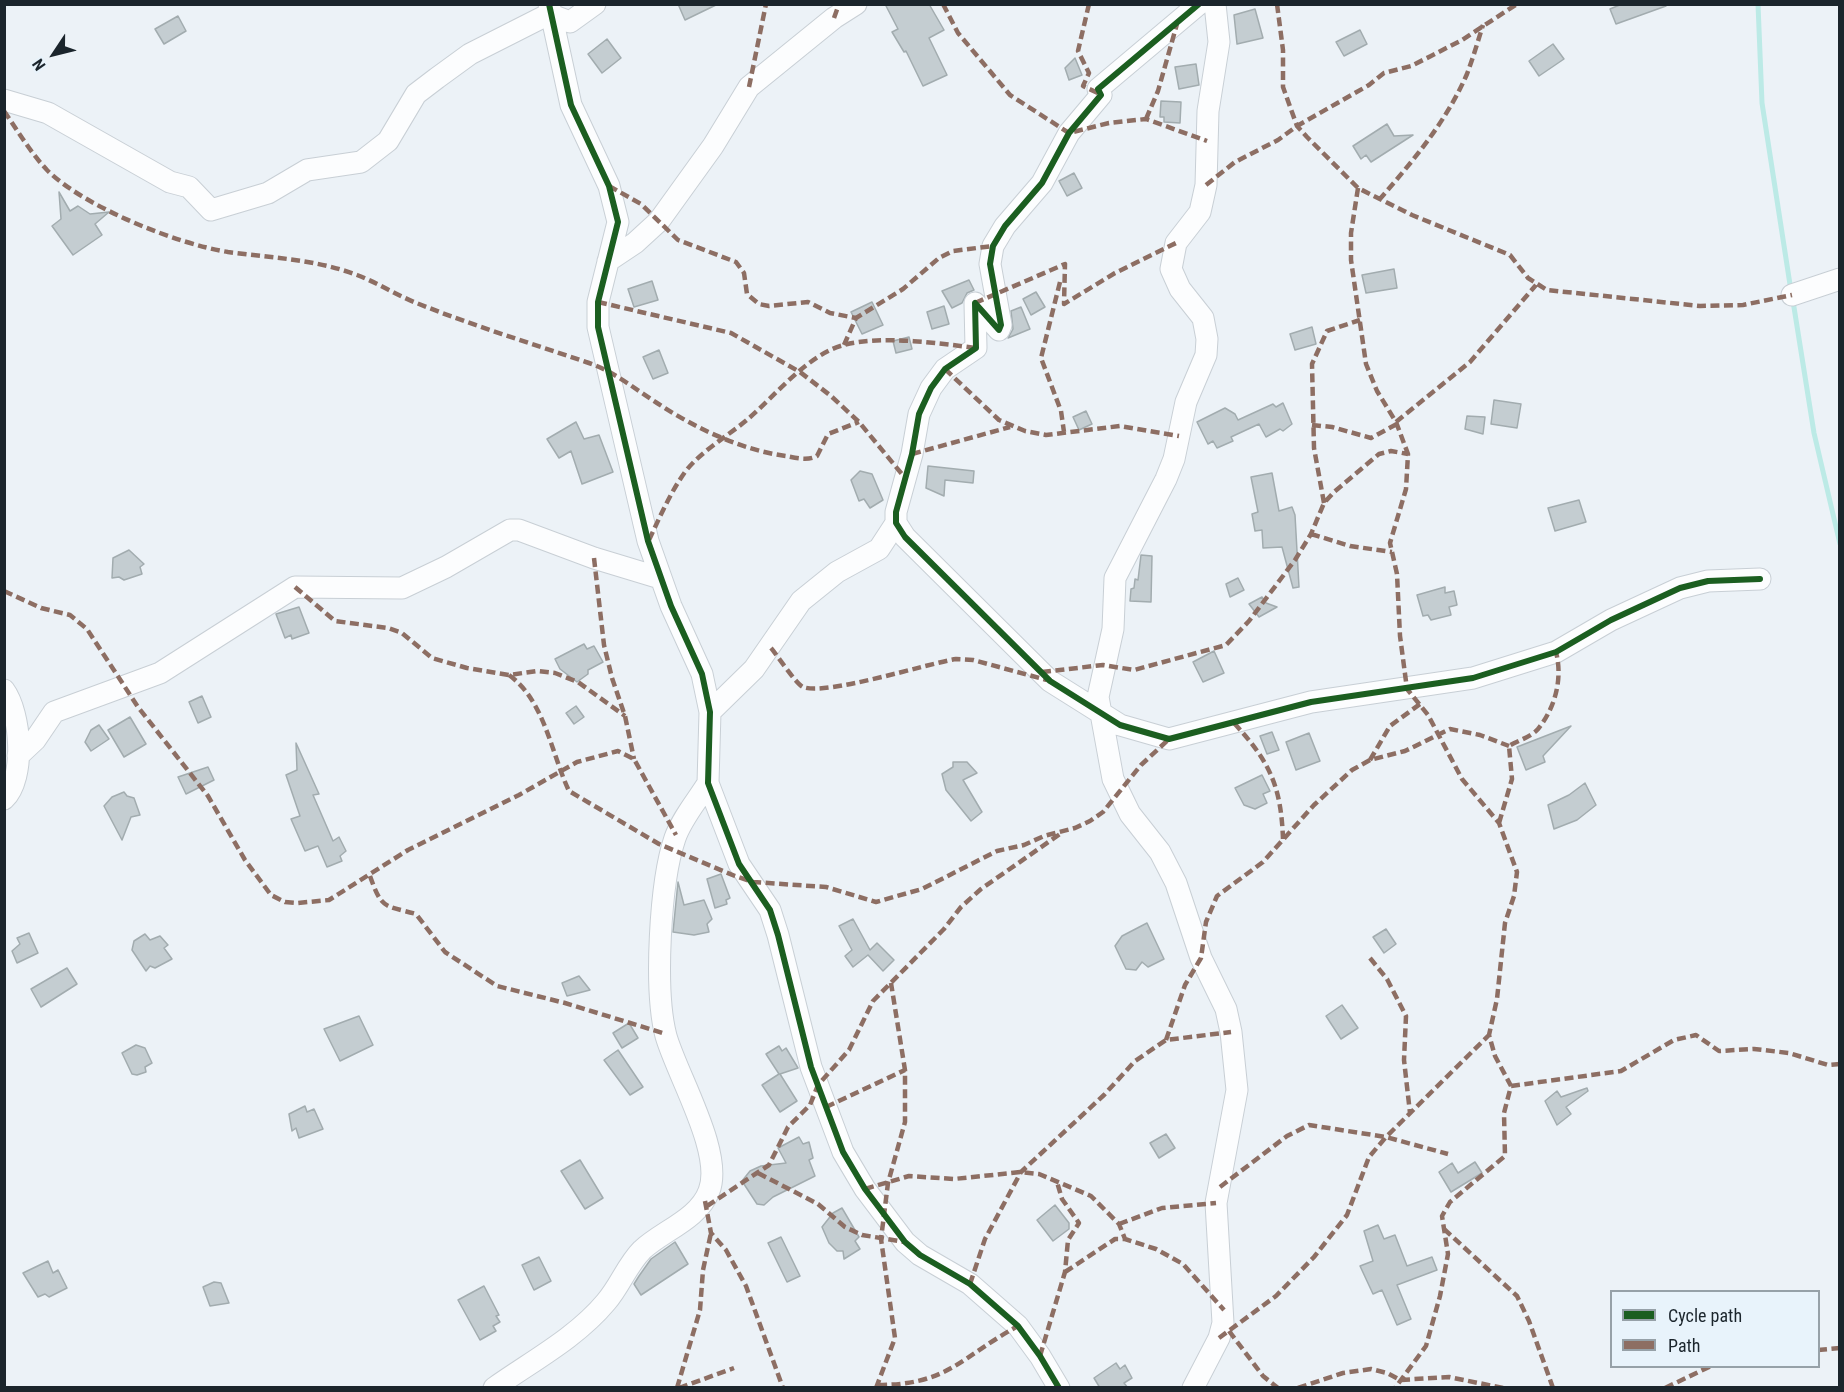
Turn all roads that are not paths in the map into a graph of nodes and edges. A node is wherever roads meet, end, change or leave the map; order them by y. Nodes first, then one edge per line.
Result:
1 (594, 4) edge
2 (856, 4) edge
3 (1199, 4) edge
4 (1215, 4) edge
5 (549, 9) edge
6 (4, 100) edge
7 (608, 261) junction
8 (1839, 279) edge
9 (1792, 295) dead end
10 (896, 523) junction
11 (660, 578) junction
12 (1760, 579) dead end
13 (4, 690) edge
14 (710, 712) junction
15 (1100, 715) junction
16 (18, 756) junction
17 (708, 783) junction
18 (4, 799) edge
19 (495, 1388) edge
20 (1059, 1388) edge
21 (1193, 1388) edge

1 - 5 street
2 - 7 street
3 - 10 street
4 - 15 street
5 - 6 street
5 - 7 street
7 - 11 street
8 - 9 street
10 - 14 street
10 - 15 street
11 - 14 street
11 - 16 street
12 - 15 street
13 - 16 street
14 - 17 street
15 - 21 street
16 - 18 street
17 - 19 street
17 - 20 street

